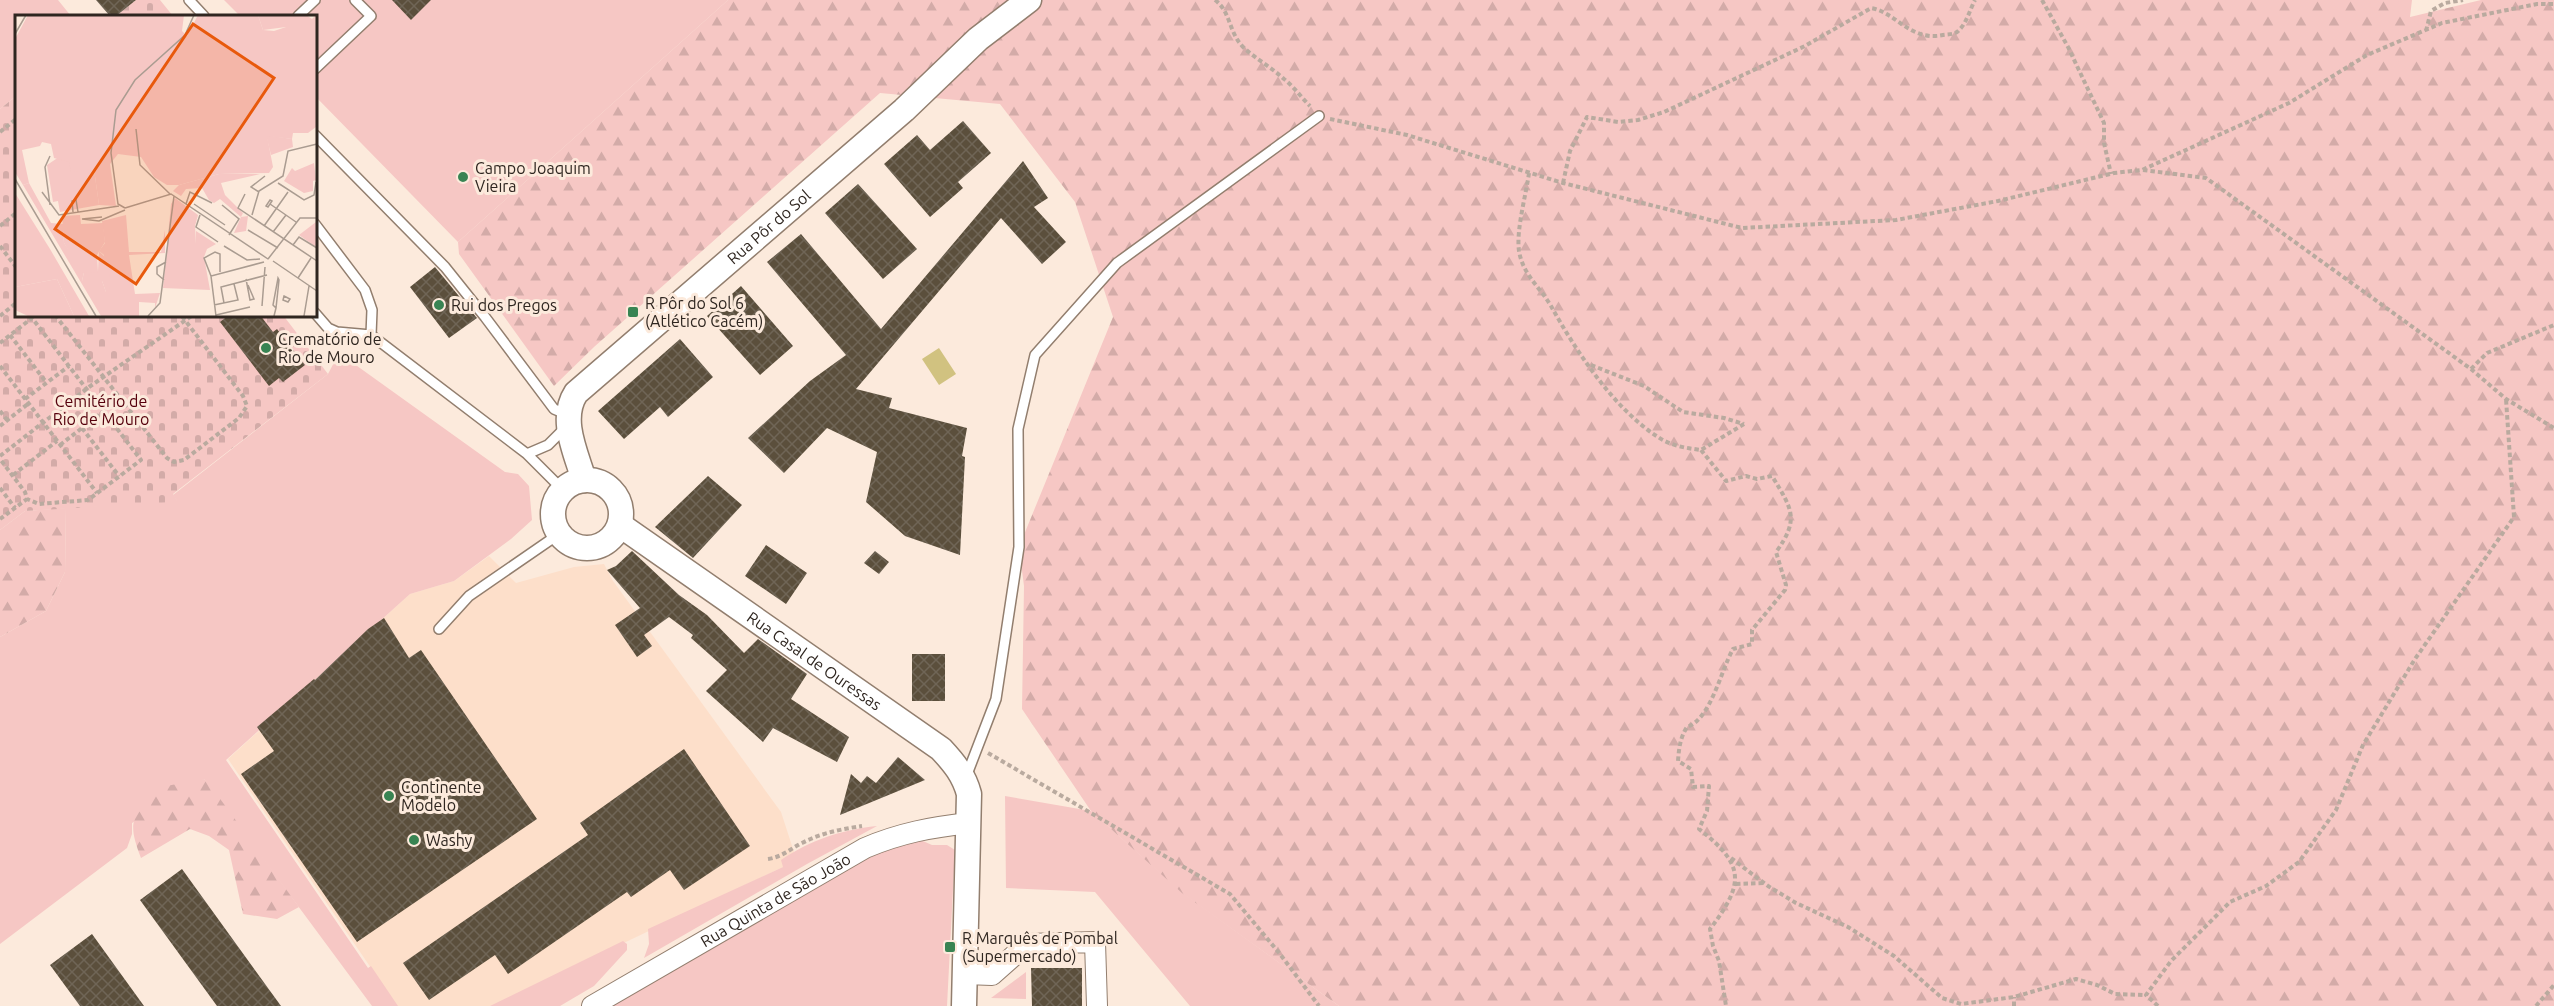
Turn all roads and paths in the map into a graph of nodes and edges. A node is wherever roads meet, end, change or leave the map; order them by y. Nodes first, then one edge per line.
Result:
1 (189, 0) edge
2 (315, 0) edge
3 (355, 0) edge
4 (1029, 0) edge
5 (1215, 0) edge
6 (1975, 0) edge
7 (2042, 0) edge
8 (2463, 0) edge
9 (2554, 4) edge
10 (203, 15) edge
11 (299, 15) edge
12 (2426, 32) junction
13 (316, 68) edge
14 (1319, 116) junction
15 (15, 120) edge
16 (0, 132) edge
17 (316, 136) edge
18 (2142, 170) junction
19 (1529, 173) junction
20 (2111, 174) junction
21 (1563, 183) junction
22 (15, 214) edge
23 (316, 225) edge
24 (0, 226) edge
25 (0, 246) edge
26 (15, 266) edge
27 (15, 304) edge
28 (316, 314) edge
29 (0, 316) edge
30 (55, 316) edge
31 (182, 316) edge
32 (191, 316) edge
33 (185, 320) junction
34 (2554, 325) edge
35 (10, 335) junction
36 (371, 335) junction
37 (0, 343) edge
38 (1590, 365) junction
39 (0, 366) edge
40 (69, 366) junction
41 (2471, 369) junction
42 (103, 377) junction
43 (46, 382) junction
44 (87, 389) junction
45 (25, 399) junction
46 (2506, 399) junction
47 (28, 404) junction
48 (0, 411) edge
49 (104, 411) junction
50 (568, 419) junction
51 (7, 420) junction
52 (43, 423) junction
53 (0, 426) edge
54 (82, 428) junction
55 (2554, 428) edge
56 (59, 443) junction
57 (1701, 450) junction
58 (527, 454) junction
59 (0, 457) edge
60 (13, 476) junction
61 (119, 476) junction
62 (574, 485) junction
63 (0, 489) edge
64 (98, 493) junction
65 (27, 499) junction
66 (15, 508) junction
67 (0, 519) edge
68 (620, 525) junction
69 (559, 534) junction
70 (439, 629) dead end
71 (978, 747) junction
72 (965, 779) junction
73 (970, 823) junction
74 (866, 826) dead end
75 (1730, 858) junction
76 (768, 859) dead end
77 (1764, 883) junction
78 (1736, 884) junction
79 (965, 974) junction
80 (2554, 986) edge
81 (2146, 995) junction
82 (2014, 997) junction
83 (592, 1006) edge
84 (964, 1006) edge
85 (1096, 1006) edge
86 (1318, 1006) edge
87 (1726, 1006) edge
88 (2014, 1006) edge
89 (2158, 1006) edge
90 (2536, 1006) edge

1 - 10 lane
2 - 11 lane
3 - 13 lane
4 - 50 street, Rua Pôr do Sol
5 - 14 path
6 - 21 path
7 - 20 path
8 - 12 path
9 - 12 path
12 - 18 path
14 - 19 path
14 - 71 lane
15 - 16 path
17 - 50 lane
18 - 20 path
18 - 41 path
19 - 21 path
19 - 38 path
20 - 21 path
22 - 24 path
23 - 36 lane
25 - 26 path
27 - 29 path
28 - 36 lane
30 - 42 path
31 - 33 path
32 - 33 path
33 - 42 path
33 - 42 path
34 - 41 path
35 - 37 path
35 - 40 path
35 - 43 path
36 - 58 lane
38 - 57 path
38 - 57 path
39 - 45 path
40 - 43 path
40 - 44 path
41 - 46 path
42 - 44 path
43 - 45 path
44 - 49 path
44 - 52 path
45 - 47 path
46 - 55 path
46 - 81 path
47 - 51 path
47 - 52 path
48 - 51 path
49 - 54 path
49 - 61 path
50 - 58 lane
50 - 62 street
51 - 53 path
52 - 56 path
52 - 59 path
54 - 56 path
54 - 61 path
56 - 60 path
56 - 64 path
57 - 75 path
58 - 62 lane
59 - 60 path
60 - 65 path
61 - 64 path
62 - 68 street
62 - 69 street
63 - 66 path
64 - 65 path
65 - 66 path
66 - 67 path
68 - 69 street
68 - 72 street, Rua Casal de Ouressas
69 - 70 lane
71 - 72 lane
71 - 86 path
72 - 73 street, Rua Casal de Ouressas
73 - 79 street, Rua Casal de Ouressas
73 - 83 street, Rua Quinta de São João
74 - 76 path
75 - 77 path
75 - 78 path
77 - 78 path
77 - 82 path
78 - 87 path
79 - 84 street, Rua Casal de Ouressas
79 - 85 street
80 - 90 path
81 - 82 path
81 - 89 path
82 - 88 path

